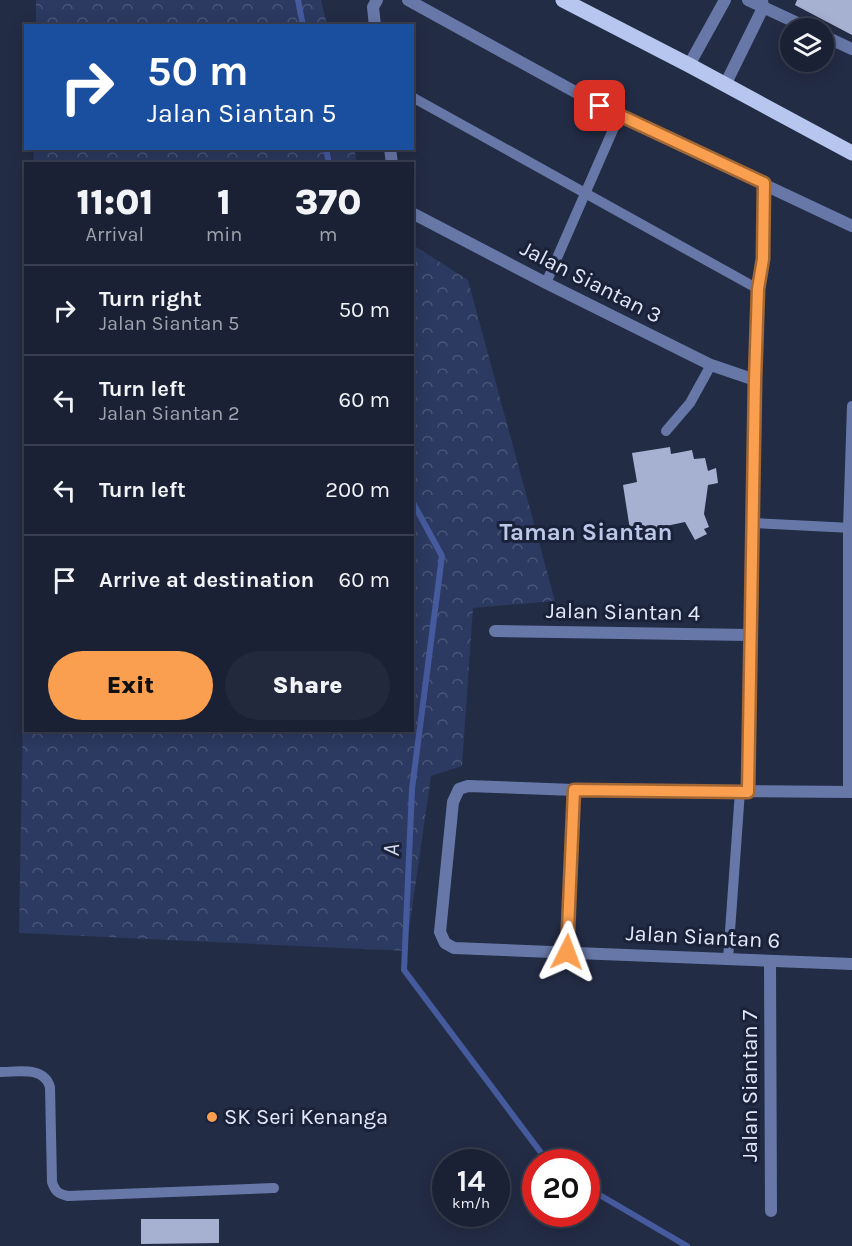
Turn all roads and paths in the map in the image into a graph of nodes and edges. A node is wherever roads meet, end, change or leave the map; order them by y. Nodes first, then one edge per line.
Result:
1 (408, 0) edge
2 (563, 0) edge
3 (725, 0) edge
4 (748, 0) edge
5 (375, 4) edge
6 (763, 4) edge
7 (789, 18) edge
8 (375, 24) edge
9 (834, 41) edge
10 (852, 49) edge
11 (689, 65) junction
12 (725, 85) junction
13 (414, 98) edge
14 (619, 117) junction
15 (848, 149) edge
16 (764, 183) junction
17 (586, 192) junction
18 (414, 214) edge
19 (852, 226) edge
20 (546, 283) junction
21 (758, 289) junction
22 (711, 365) junction
23 (755, 380) junction
24 (852, 406) edge
25 (666, 431) dead end
26 (752, 523) junction
27 (850, 528) edge
28 (495, 631) dead end
29 (750, 635) junction
30 (574, 790) junction
31 (744, 791) junction
32 (850, 792) edge
33 (567, 952) junction
34 (728, 959) junction
35 (770, 961) junction
36 (852, 964) edge
37 (0, 1072) edge
38 (274, 1188) dead end
39 (771, 1211) dead end

1 - 14 street
2 - 11 main road
3 - 11 street
4 - 6 street
5 - 8 street
6 - 7 street
6 - 12 street
9 - 10 street
11 - 12 main road
12 - 15 main road
13 - 17 lane
14 - 16 street
14 - 17 lane
16 - 19 street
16 - 21 street
17 - 20 lane
17 - 21 lane
18 - 20 street, Jalan Siantan 3
20 - 22 street, Jalan Siantan 3
21 - 23 street
22 - 23 street, Jalan Siantan 3
22 - 25 lane
23 - 26 street
24 - 27 lane
26 - 27 lane
26 - 29 street
27 - 32 lane
28 - 29 street, Jalan Siantan 4
29 - 31 street
30 - 31 street
30 - 33 lane
30 - 33 street, Jalan Siantan 6
31 - 32 street
31 - 34 lane
33 - 34 street, Jalan Siantan 6
34 - 35 street, Jalan Siantan 6
35 - 36 street, Jalan Siantan 6
35 - 39 street, Jalan Siantan 7
37 - 38 lane

